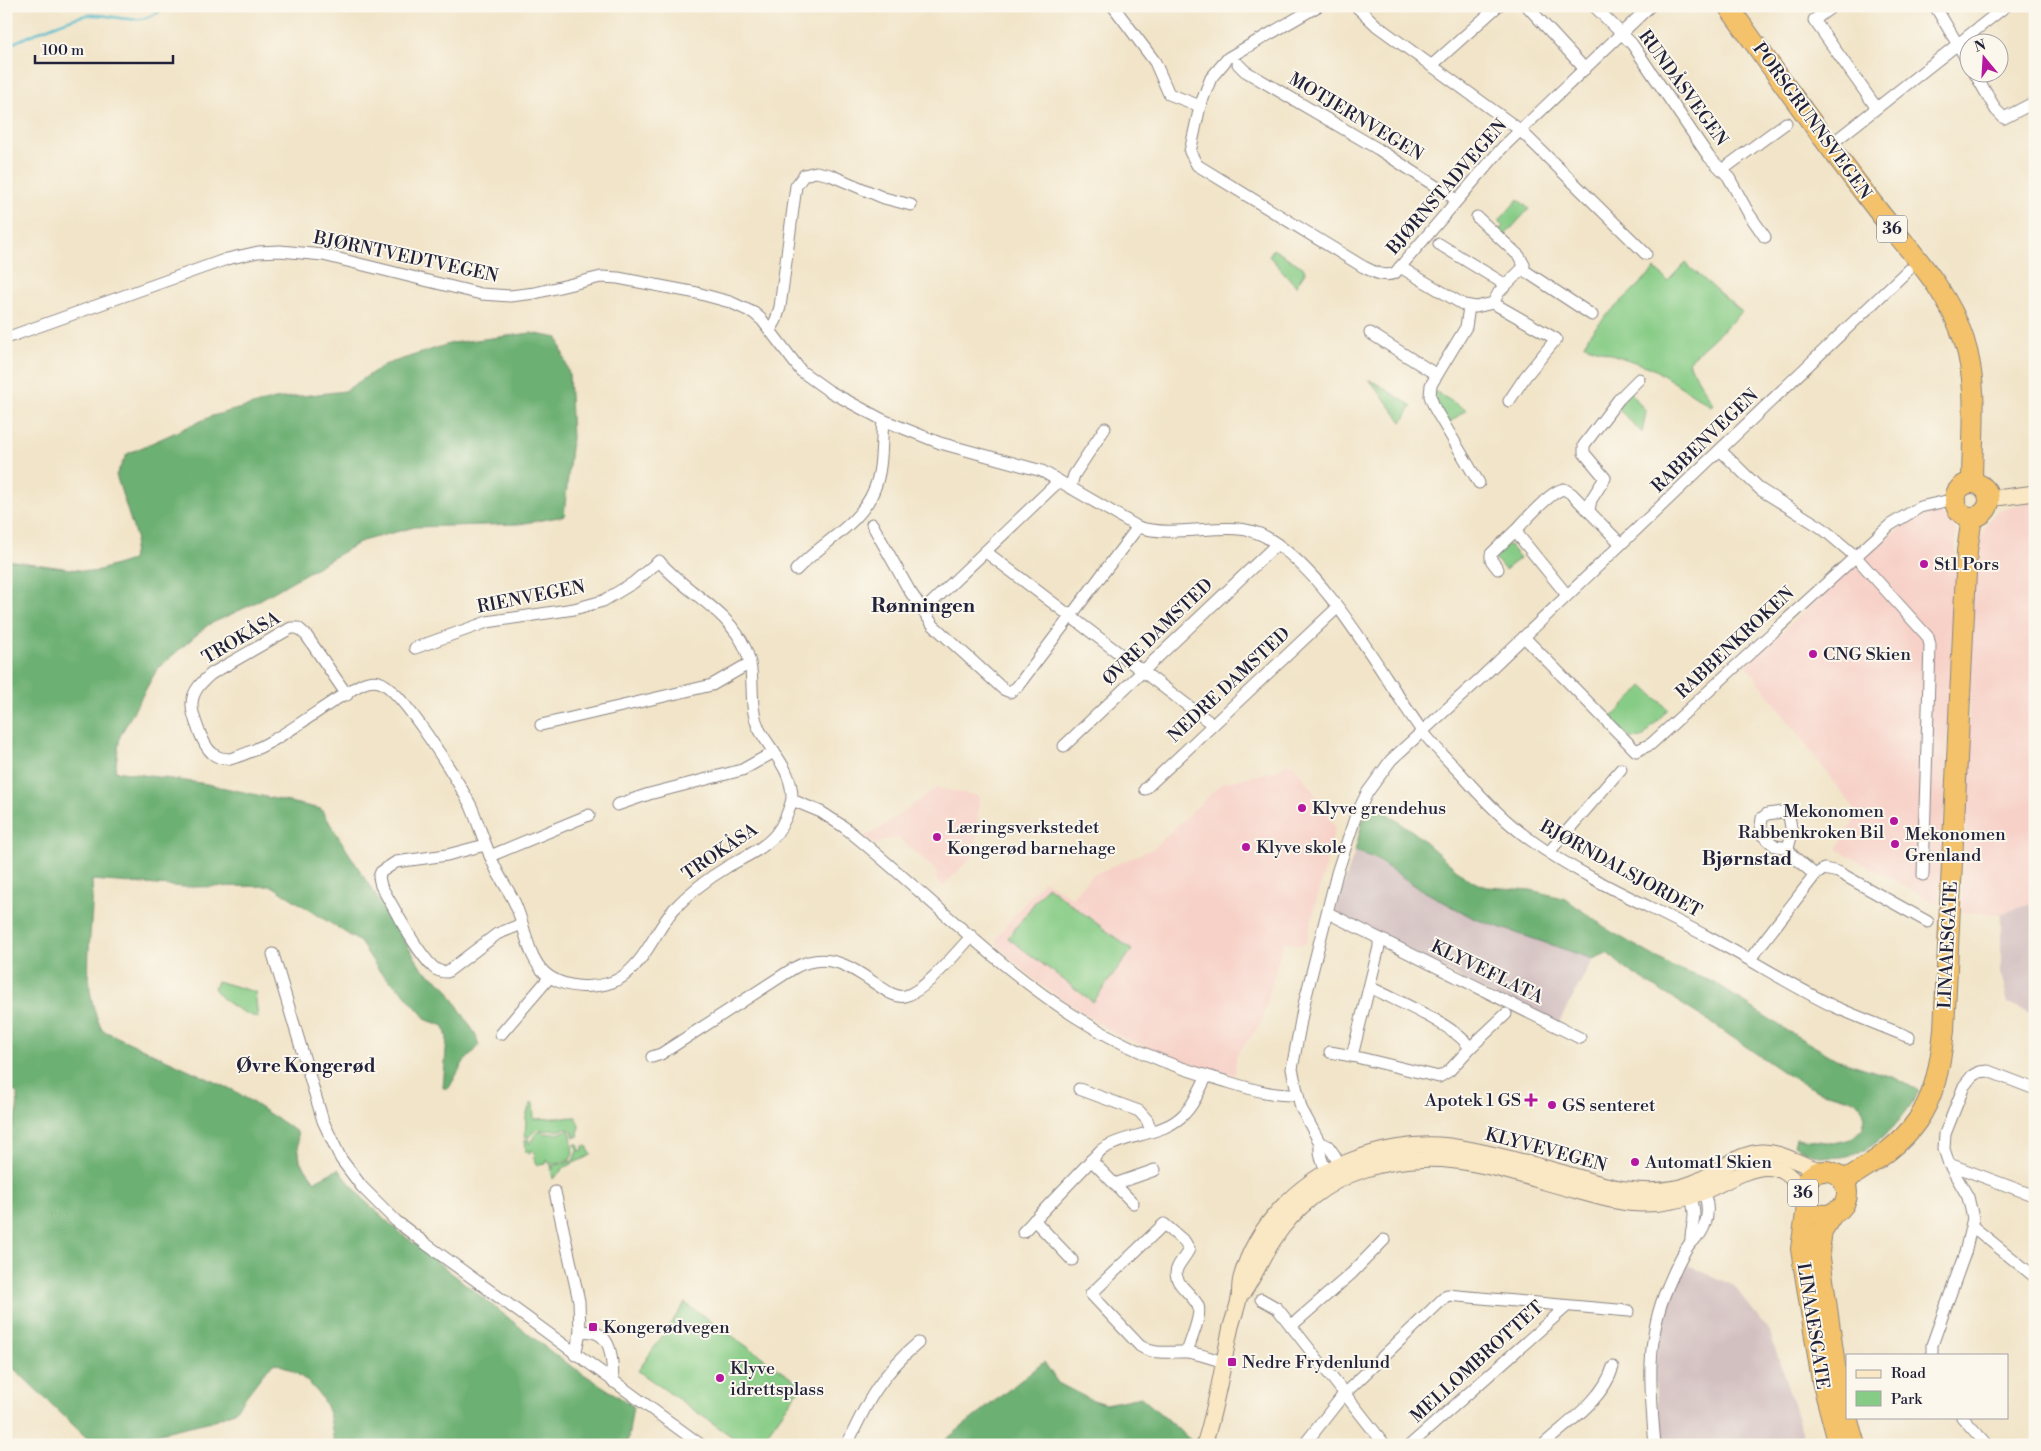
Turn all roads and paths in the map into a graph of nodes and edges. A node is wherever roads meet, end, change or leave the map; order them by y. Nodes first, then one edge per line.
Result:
1 (1113, 6) edge
2 (1356, 6) edge
3 (1498, 6) edge
4 (1526, 6) edge
5 (1594, 6) edge
6 (1650, 6) edge
7 (1728, 6) edge
8 (1833, 6) edge
9 (1935, 6) edge
10 (2006, 6) edge
11 (1312, 8) edge
12 (1974, 32) edge
13 (1622, 34) junction
14 (1958, 42) edge
15 (1958, 45) edge
16 (1238, 64) dead end
17 (1432, 66) junction
18 (1585, 69) junction
19 (1980, 82) edge
20 (2035, 102) edge
21 (1200, 106) junction
22 (1876, 107) junction
23 (1786, 123) dead end
24 (1520, 130) junction
25 (1830, 146) junction
26 (1722, 170) junction
27 (1457, 200) junction
28 (911, 206) dead end
29 (1477, 217) dead end
30 (1765, 237) dead end
31 (1439, 244) dead end
32 (1646, 254) dead end
33 (1400, 267) junction
34 (1522, 269) junction
35 (1908, 270) dead end
36 (1506, 285) junction
37 (1493, 302) junction
38 (1469, 307) junction
39 (1592, 315) dead end
40 (771, 329) junction
41 (1370, 333) dead end
42 (6, 338) edge
43 (1437, 375) junction
44 (1639, 378) dead end
45 (1509, 402) dead end
46 (883, 420) junction
47 (1105, 428) dead end
48 (1720, 451) junction
49 (1059, 481) junction
50 (1479, 483) dead end
51 (1972, 483) junction
52 (1070, 488) junction
53 (2035, 493) edge
54 (1954, 499) junction
55 (1989, 499) junction
56 (1589, 510) junction
57 (1972, 517) junction
58 (872, 524) dead end
59 (1138, 527) junction
60 (1515, 531) junction
61 (1276, 544) junction
62 (1621, 544) junction
63 (986, 552) junction
64 (1855, 556) junction
65 (1498, 569) dead end
66 (796, 570) dead end
67 (1567, 595) junction
68 (1337, 608) junction
69 (923, 611) junction
70 (1071, 617) junction
71 (1524, 637) junction
72 (415, 648) dead end
73 (750, 662) junction
74 (1143, 671) junction
75 (347, 695) junction
76 (1212, 724) junction
77 (541, 725) dead end
78 (1423, 732) junction
79 (1064, 746) dead end
80 (774, 752) junction
81 (1621, 769) dead end
82 (1145, 789) dead end
83 (792, 800) junction
84 (617, 805) dead end
85 (589, 815) dead end
86 (485, 845) junction
87 (1788, 848) dead end
88 (1548, 852) junction
89 (490, 856) junction
90 (1815, 875) junction
91 (1923, 875) dead end
92 (1328, 913) junction
93 (1928, 922) dead end
94 (522, 924) junction
95 (972, 936) junction
96 (1379, 939) junction
97 (273, 954) dead end
98 (1750, 959) junction
99 (549, 978) junction
100 (1370, 987) junction
101 (1506, 1014) dead end
102 (501, 1034) dead end
103 (1909, 1037) dead end
104 (1580, 1038) dead end
105 (1470, 1048) junction
106 (1330, 1052) dead end
107 (652, 1056) dead end
108 (1352, 1056) junction
109 (1207, 1076) junction
110 (1079, 1088) dead end
111 (2035, 1089) edge
112 (1296, 1095) junction
113 (1151, 1131) junction
114 (1091, 1160) junction
115 (1949, 1164) junction
116 (1155, 1170) dead end
117 (1824, 1171) junction
118 (1335, 1172) junction
119 (1843, 1181) junction
120 (1115, 1184) junction
121 (1696, 1190) junction
122 (555, 1192) dead end
123 (2035, 1196) edge
124 (1805, 1200) junction
125 (1133, 1203) dead end
126 (1834, 1212) junction
127 (1034, 1220) junction
128 (1972, 1226) junction
129 (1023, 1232) dead end
130 (1384, 1240) dead end
131 (1072, 1260) dead end
132 (2035, 1277) edge
133 (1261, 1299) dead end
134 (1567, 1306) junction
135 (1629, 1311) dead end
136 (1291, 1326) junction
137 (580, 1332) junction
138 (918, 1343) dead end
139 (1188, 1352) junction
140 (1932, 1354) edge
141 (576, 1355) junction
142 (1224, 1362) junction
143 (1614, 1367) dead end
144 (613, 1382) junction
145 (1344, 1394) junction
146 (1846, 1414) edge
147 (1847, 1418) edge
148 (1963, 1418) edge
149 (701, 1445) edge
150 (847, 1445) edge
151 (1204, 1445) edge
152 (1304, 1445) edge
153 (1385, 1445) edge
154 (1410, 1445) edge
155 (1544, 1445) edge
156 (1655, 1445) edge
157 (1839, 1445) edge
158 (1855, 1445) edge
159 (1987, 1445) edge

1 - 21 street
2 - 17 street
3 - 17 street
4 - 18 street
5 - 13 street, RUNDÅSVEGEN
6 - 13 street, BJØRNSTADVEGEN
7 - 25 highway, PORSGRUNNSVEGEN / 36
8 - 22 street
9 - 14 street
10 - 12 street
11 - 21 street
13 - 18 street, BJØRNSTADVEGEN
13 - 26 street, RUNDÅSVEGEN
15 - 22 street
16 - 27 street, MOTJERNVEGEN
17 - 24 street
18 - 24 street, BJØRNSTADVEGEN
19 - 20 street
21 - 33 street, BJØRNSTADVEGEN
22 - 25 street
23 - 26 street, RUNDÅSVEGEN
24 - 27 street, BJØRNSTADVEGEN
24 - 32 street
25 - 51 highway, PORSGRUNNSVEGEN / 36
26 - 30 street, RUNDÅSVEGEN
27 - 33 street, BJØRNSTADVEGEN
28 - 40 street
29 - 34 street
31 - 36 street
33 - 38 street
34 - 36 street
34 - 39 street
35 - 48 street, RABBENVEGEN
36 - 37 street
37 - 38 street
37 - 45 street
38 - 43 street
40 - 42 street, BJØRNTVEDTVEGEN
40 - 46 street, BJØRNTVEDTVEGEN
41 - 43 street
43 - 50 street
44 - 56 street
46 - 49 street, BJØRNTVEDTVEGEN
46 - 66 street
47 - 52 street
48 - 62 street, RABBENVEGEN
48 - 64 street
49 - 52 street, BJØRNTVEDTVEGEN
49 - 63 street
51 - 54 highway
51 - 55 highway
52 - 59 street, BJØRNTVEDTVEGEN
53 - 55 main road
54 - 57 highway
54 - 64 street, RABBENKROKEN
55 - 57 highway
56 - 60 street
56 - 62 street
57 - 119 highway, LINAAESGATE / 36
58 - 69 street
59 - 61 street, BJØRNTVEDTVEGEN
59 - 70 street
60 - 65 street
60 - 67 street
61 - 68 street, BJØRNTVEDTVEGEN
61 - 74 street, ØVRE DAMSTED
62 - 67 street, RABBENVEGEN
63 - 69 street
63 - 70 street
64 - 71 street, RABBENKROKEN
64 - 91 street
67 - 71 street, RABBENVEGEN
68 - 76 street, NEDRE DAMSTED
68 - 78 street, BJØRNTVEDTVEGEN
69 - 70 street
70 - 74 street
71 - 78 street, RABBENVEGEN
72 - 73 street, RIENVEGEN
73 - 77 street
73 - 80 street, RIENVEGEN
74 - 76 street
74 - 79 street, ØVRE DAMSTED
75 - 75 street, TROKÅSA
75 - 86 street, TROKÅSA
76 - 82 street, NEDRE DAMSTED
78 - 88 street, BJØRNDALSJORDET
78 - 92 street
80 - 83 street, RIENVEGEN
80 - 84 street
81 - 88 street
83 - 95 street
83 - 99 street, TROKÅSA
85 - 89 street
86 - 89 street, TROKÅSA
86 - 94 street
87 - 90 street
88 - 98 street, BJØRNDALSJORDET
89 - 94 street, TROKÅSA
90 - 93 street
90 - 98 street
92 - 96 street, KLYVEFLATA
92 - 112 street
94 - 99 street, TROKÅSA
95 - 107 street
95 - 109 street
96 - 100 street
96 - 104 street, KLYVEFLATA
97 - 141 street
98 - 103 street, BJØRNDALSJORDET
99 - 102 street
100 - 105 street
100 - 108 street
101 - 105 street, KLYVEFLATA
105 - 108 street, KLYVEFLATA
106 - 108 street
109 - 112 street
109 - 113 street
110 - 113 street
111 - 115 street
112 - 118 street
113 - 114 street
114 - 120 street
114 - 127 street
115 - 123 street
115 - 128 street
116 - 120 street
117 - 119 highway, 36
117 - 121 main road, KLYVEVEGEN
117 - 124 highway, LINAAESGATE / 36
118 - 121 main road, KLYVEVEGEN
118 - 142 main road, KLYVEVEGEN
119 - 126 highway, LINAAESGATE / 36
120 - 125 street
121 - 124 main road, KLYVEVEGEN
121 - 156 street
122 - 137 street
124 - 126 highway, 36
124 - 157 highway, LINAAESGATE / 36
126 - 146 highway, LINAAESGATE / 36
127 - 129 street
127 - 131 street
128 - 132 street
128 - 140 street
130 - 136 street
133 - 136 street
134 - 135 street, MELLOMBROTTET
134 - 145 street, MELLOMBROTTET
134 - 154 street, MELLOMBROTTET
136 - 145 street
137 - 141 street
137 - 144 street
138 - 150 street
139 - 139 street
139 - 142 street
141 - 144 street
142 - 151 main road, KLYVEVEGEN
143 - 155 street
144 - 149 street
145 - 152 street, MELLOMBROTTET
145 - 153 street
147 - 158 highway, LINAAESGATE / 36
148 - 159 street

